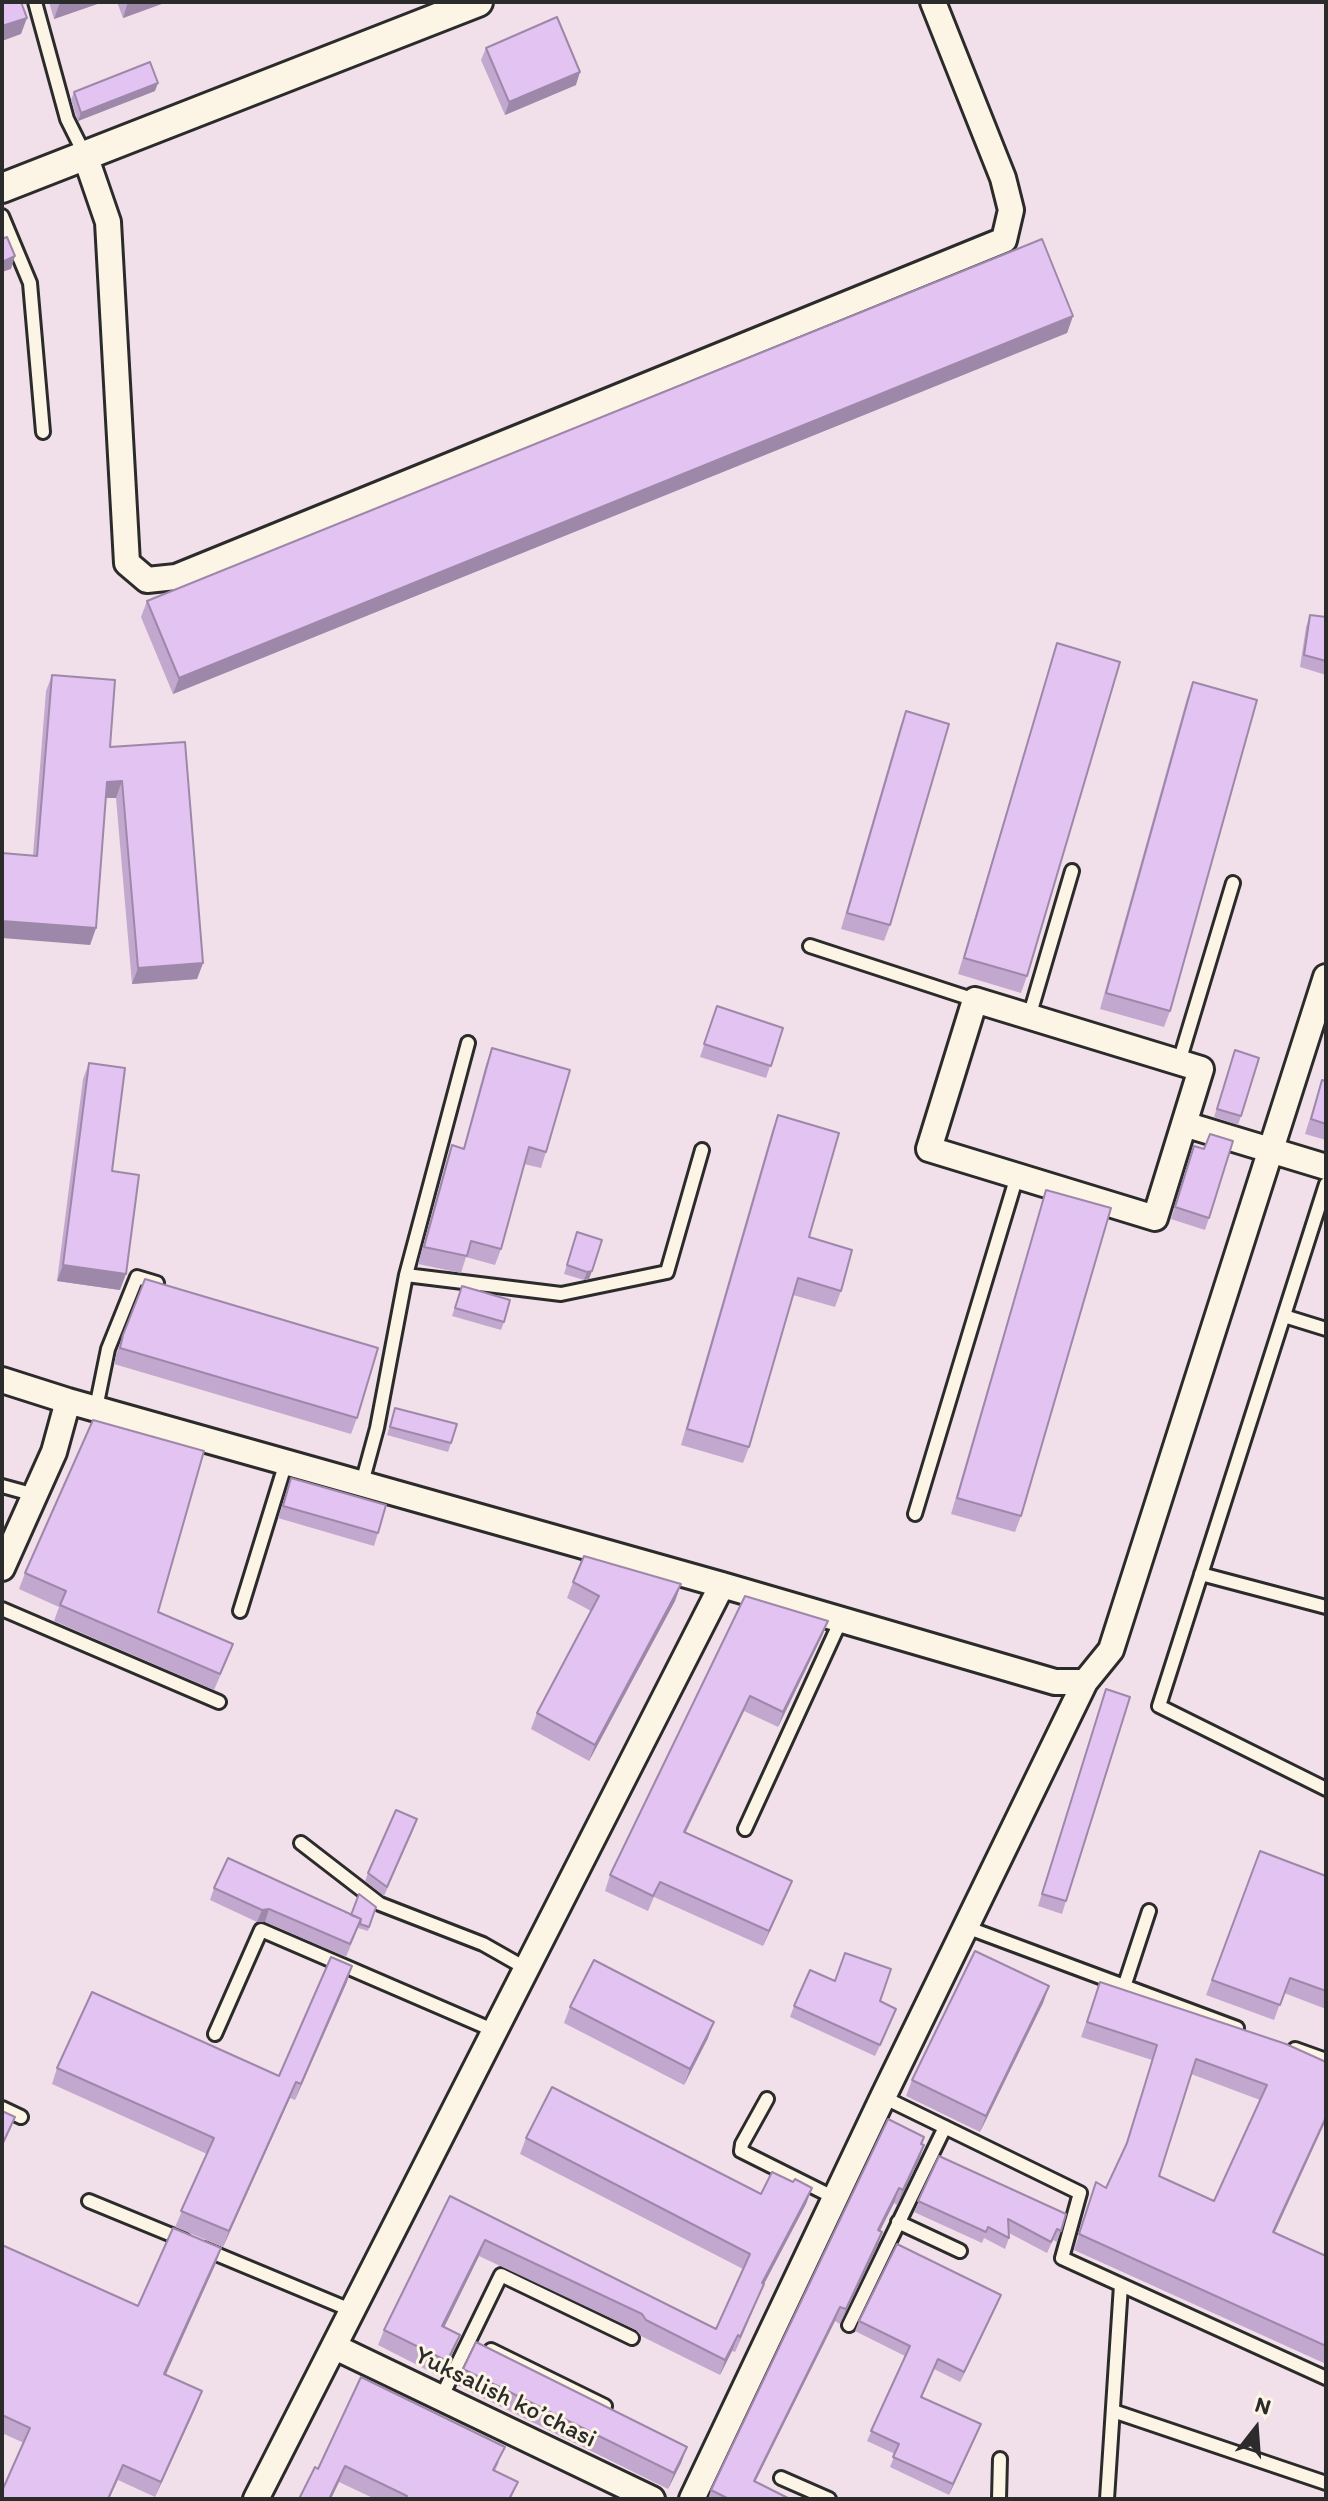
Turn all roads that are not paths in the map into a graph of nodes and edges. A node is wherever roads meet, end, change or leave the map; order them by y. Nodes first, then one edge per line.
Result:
1 (35, 2) edge
2 (933, 2) edge
3 (469, 4) edge
4 (85, 155) junction
5 (2, 188) edge
6 (2, 216) edge
7 (43, 432) dead end
8 (1072, 871) dead end
9 (1233, 883) dead end
10 (810, 946) dead end
11 (1326, 977) edge
12 (975, 1000) junction
13 (1029, 1017) junction
14 (468, 1043) dead end
15 (1179, 1062) junction
16 (1184, 1124) junction
17 (702, 1150) dead end
18 (1271, 1150) junction
19 (1326, 1167) edge
20 (1017, 1176) junction
21 (1326, 1184) edge
22 (406, 1275) junction
23 (164, 1285) edge
24 (1284, 1316) junction
25 (1326, 1329) edge
26 (2, 1380) edge
27 (68, 1401) junction
28 (96, 1408) junction
29 (286, 1462) junction
30 (362, 1483) junction
31 (2, 1486) edge
32 (35, 1495) junction
33 (915, 1514) dead end
34 (2, 1568) edge
35 (1201, 1574) junction
36 (722, 1585) junction
37 (1326, 1607) edge
38 (2, 1609) edge
39 (240, 1611) dead end
40 (841, 1620) junction
41 (1085, 1682) junction
42 (219, 1702) dead end
43 (1326, 1789) edge
44 (745, 1829) dead end
45 (301, 1843) dead end
46 (1149, 1911) dead end
47 (966, 1927) junction
48 (527, 1969) junction
49 (1124, 1987) junction
50 (495, 2031) junction
51 (215, 2034) dead end
52 (1254, 2034) edge
53 (1283, 2045) edge
54 (1326, 2060) edge
55 (883, 2097) junction
56 (767, 2099) dead end
57 (2, 2108) edge
58 (21, 2117) dead end
59 (945, 2127) junction
60 (835, 2198) junction
61 (89, 2201) dead end
62 (898, 2222) junction
63 (960, 2251) dead end
64 (1121, 2285) junction
65 (353, 2311) junction
66 (849, 2325) edge
67 (632, 2338) dead end
68 (470, 2339) junction
69 (335, 2347) junction
70 (1326, 2378) edge
71 (441, 2398) junction
72 (605, 2406) edge
73 (1113, 2411) junction
74 (1000, 2459) dead end
75 (781, 2478) dead end
76 (1326, 2483) edge
77 (256, 2499) edge
78 (652, 2499) edge
79 (692, 2499) edge
80 (829, 2499) edge
81 (999, 2499) edge
82 (1108, 2499) edge

1 - 4 lane
2 - 4 street
3 - 4 street
4 - 5 street
6 - 7 lane
8 - 13 lane
9 - 15 lane
10 - 12 lane
11 - 18 street
12 - 13 street
12 - 20 street
13 - 15 street
14 - 22 lane
15 - 16 street
16 - 18 street
16 - 20 street
17 - 22 lane
18 - 19 street
18 - 41 street
20 - 33 lane
21 - 24 lane
22 - 30 lane
23 - 28 lane
24 - 25 lane
24 - 35 lane
26 - 27 street
27 - 28 street
27 - 32 street
28 - 29 street
29 - 30 street
29 - 39 lane
30 - 36 street
31 - 32 lane
32 - 34 street
35 - 37 lane
35 - 43 lane
36 - 40 street
36 - 48 street
38 - 42 lane
40 - 41 street
40 - 44 lane
41 - 47 street
45 - 48 lane
46 - 49 lane
47 - 49 lane
47 - 55 street
48 - 50 street
49 - 52 lane
50 - 51 lane
50 - 65 street
53 - 54 lane
55 - 59 lane
55 - 60 street
56 - 60 lane
57 - 58 lane
59 - 62 lane
59 - 64 lane
60 - 79 street
61 - 65 lane
62 - 63 lane
62 - 66 lane
64 - 70 lane
64 - 73 lane
65 - 69 street
67 - 68 lane
68 - 71 lane
68 - 72 lane
69 - 71 street, Yuksalish ko’chasi
69 - 77 street
71 - 78 street, Yuksalish ko’chasi
73 - 76 lane
73 - 82 lane
74 - 81 lane
75 - 80 lane

